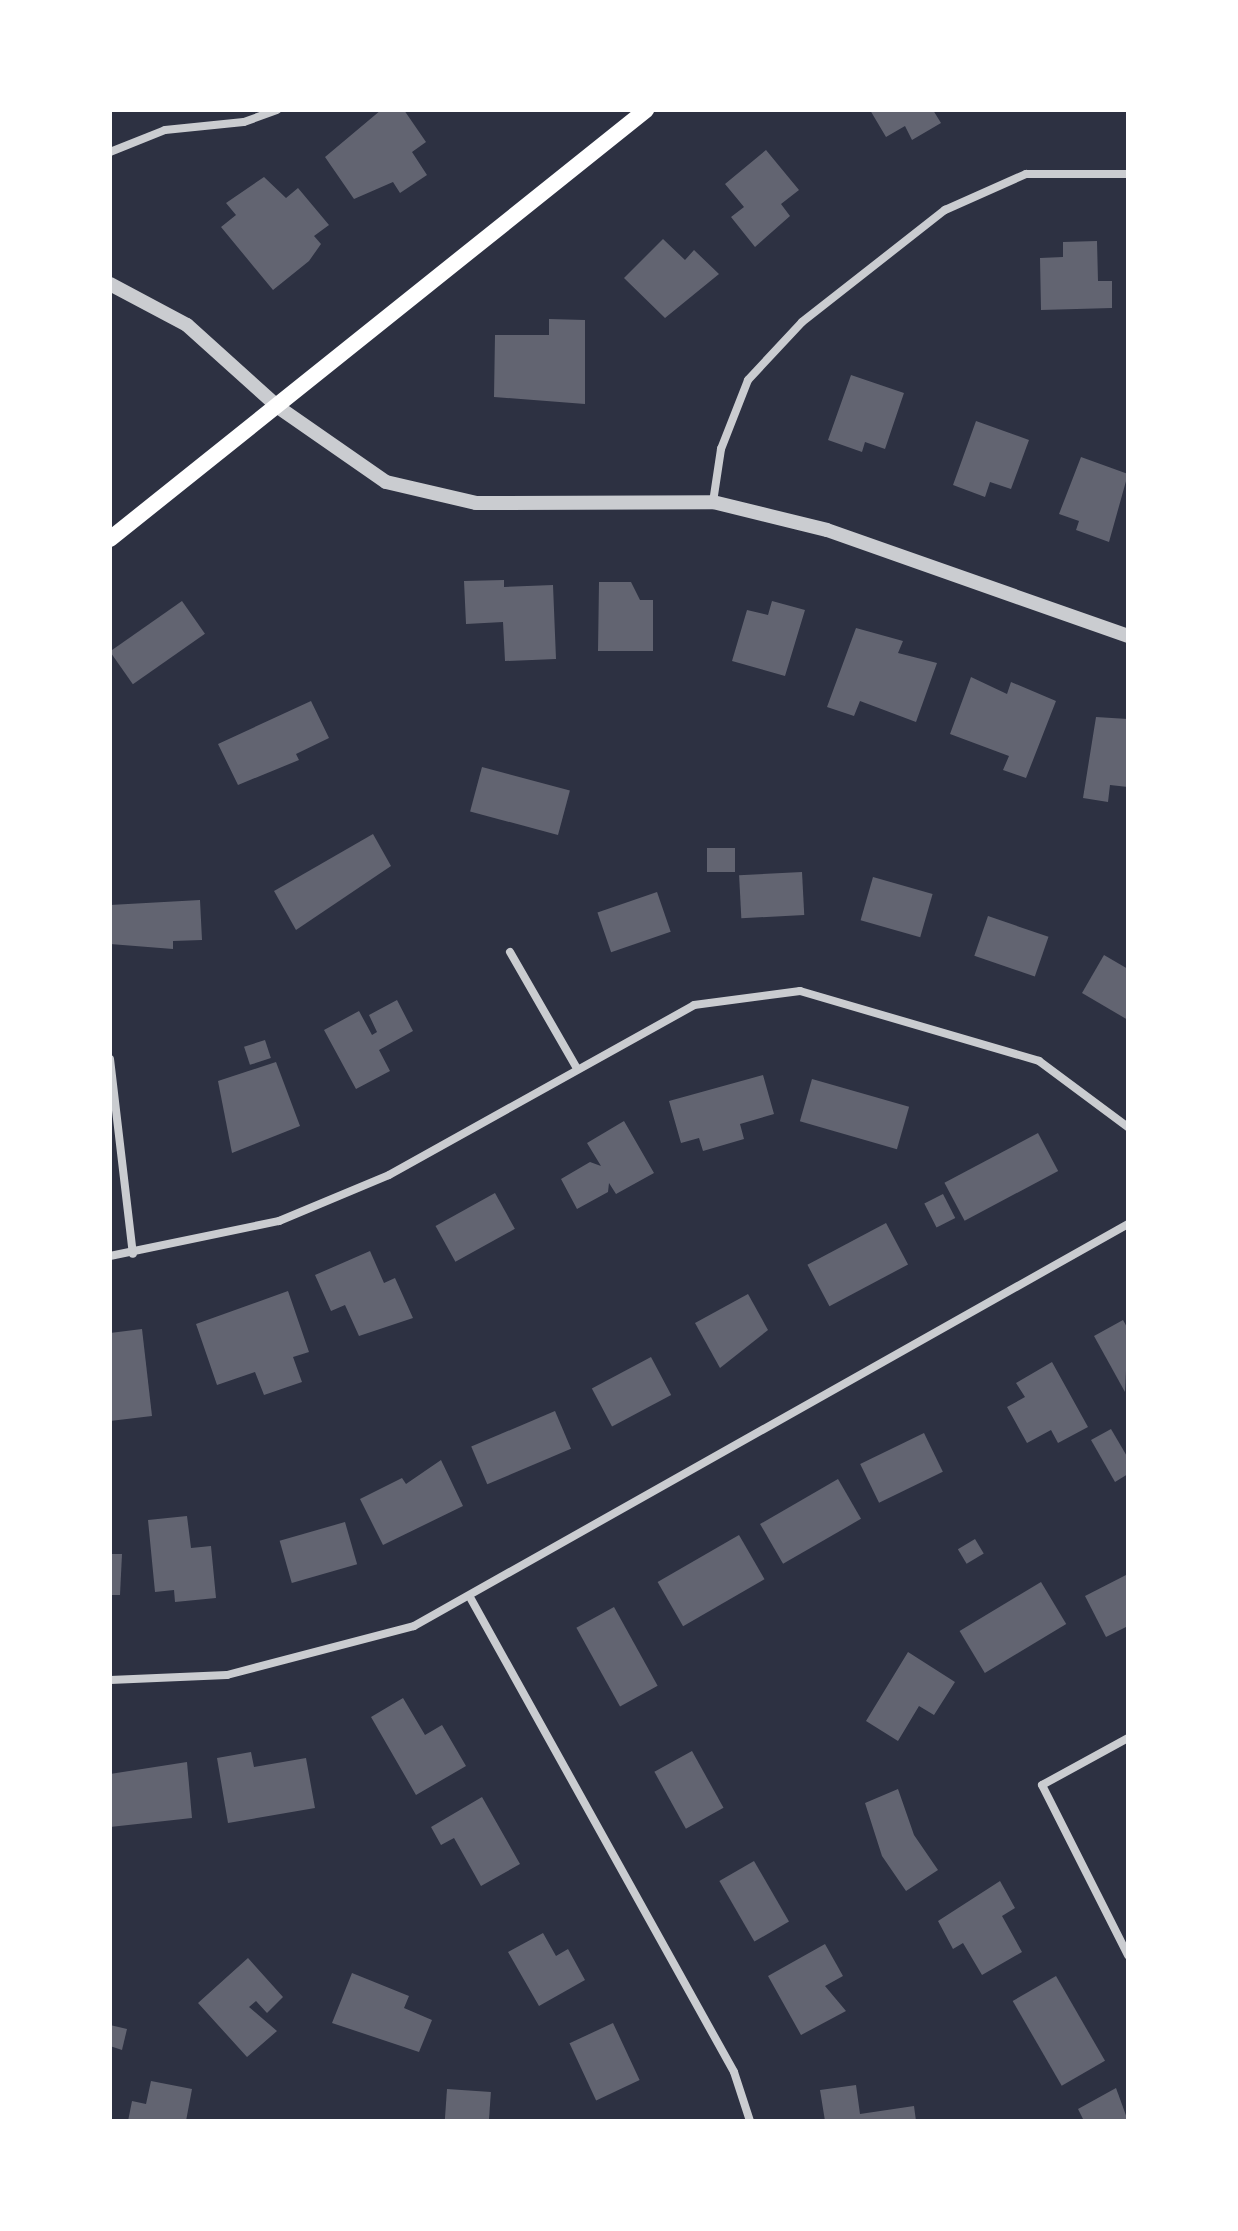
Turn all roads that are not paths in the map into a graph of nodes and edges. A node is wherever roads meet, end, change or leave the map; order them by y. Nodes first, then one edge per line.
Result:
1 (277, 110) edge
2 (646, 110) edge
3 (110, 152) edge
4 (1128, 174) edge
5 (110, 284) edge
6 (278, 407) junction
7 (713, 502) junction
8 (110, 539) edge
9 (1128, 636) edge
10 (510, 952) dead end
11 (110, 1059) edge
12 (576, 1067) junction
13 (1128, 1127) edge
14 (1128, 1224) edge
15 (133, 1254) junction
16 (110, 1256) edge
17 (471, 1599) junction
18 (110, 1680) edge
19 (1128, 1738) edge
20 (1128, 1955) edge
21 (750, 2121) edge

1 - 3 street
2 - 6 main road
4 - 7 street
5 - 6 street
6 - 7 street
6 - 8 main road
7 - 9 street
10 - 12 street
11 - 15 street
12 - 13 street
12 - 15 street
14 - 17 street
15 - 16 street
17 - 18 street
17 - 21 street
19 - 20 street

